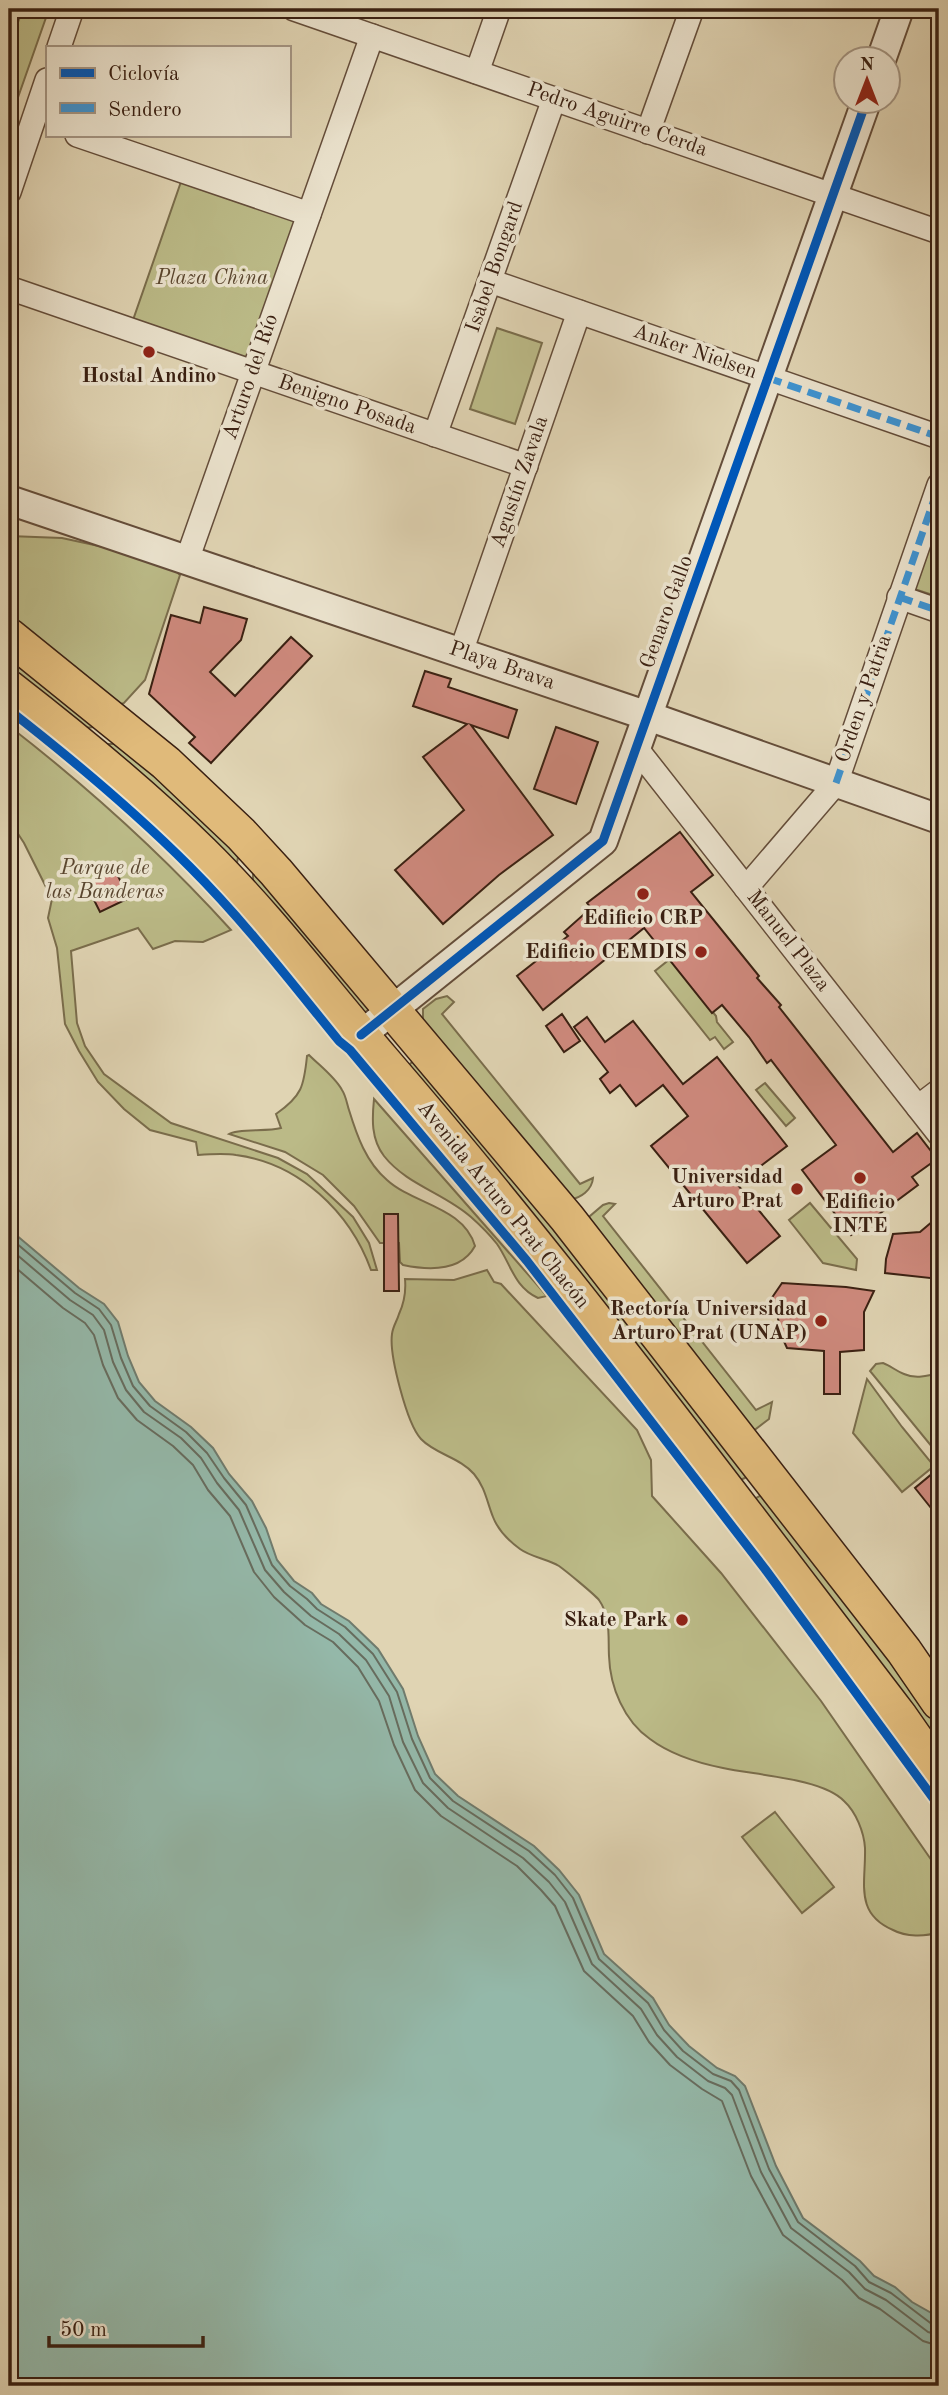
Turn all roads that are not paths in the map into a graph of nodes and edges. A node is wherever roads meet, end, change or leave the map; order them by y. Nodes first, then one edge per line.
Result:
1 (72, 9) edge
2 (294, 9) edge
3 (499, 9) edge
4 (692, 9) edge
5 (899, 9) edge
6 (372, 36) junction
7 (59, 46) edge
8 (886, 46) edge
9 (477, 72) junction
10 (46, 86) edge
11 (554, 99) junction
12 (861, 116) edge
13 (40, 122) edge
14 (649, 132) junction
15 (80, 136) edge
16 (9, 192) edge
17 (833, 195) junction
18 (309, 214) junction
19 (939, 232) edge
20 (490, 281) junction
21 (9, 288) edge
22 (579, 312) junction
23 (253, 373) junction
24 (768, 378) junction
25 (435, 435) junction
26 (939, 437) edge
27 (526, 466) junction
28 (939, 485) edge
29 (9, 500) edge
30 (9, 517) edge
31 (64, 518) junction
32 (187, 560) junction
33 (899, 597) junction
34 (939, 611) edge
35 (9, 636) edge
36 (461, 652) junction
37 (9, 688) edge
38 (648, 716) junction
39 (636, 748) junction
40 (836, 783) junction
41 (939, 819) edge
42 (746, 888) junction
43 (393, 1010) junction
44 (361, 1035) junction
45 (939, 1091) edge
46 (918, 1107) junction
47 (939, 1134) edge
48 (939, 1702) edge
49 (939, 1773) edge

1 - 7 street
2 - 6 street, Pedro Aguirre Cerda
3 - 9 street
4 - 14 street
5 - 8 street
6 - 9 street, Pedro Aguirre Cerda
6 - 18 street, Arturo del Río
9 - 11 street, Pedro Aguirre Cerda
10 - 13 street
11 - 14 street, Pedro Aguirre Cerda
11 - 20 street, Isabel Bongard
12 - 17 street, Genaro Gallo
13 - 16 street
14 - 17 street, Pedro Aguirre Cerda
15 - 18 street
17 - 19 street, Pedro Aguirre Cerda
17 - 24 street, Genaro Gallo
18 - 23 street, Arturo del Río
20 - 22 street, Anker Nielsen
20 - 25 street, Isabel Bongard
21 - 23 street, Benigno Posada
22 - 24 street, Anker Nielsen
22 - 27 street, Agustín Zavala
23 - 25 street, Benigno Posada
23 - 32 street, Arturo del Río
24 - 26 street, Anker Nielsen
24 - 38 street, Genaro Gallo
25 - 27 street, Benigno Posada
27 - 36 street, Agustín Zavala
28 - 33 street, Orden y Patria
29 - 31 street, Playa Brava
30 - 31 street, Playa Brava
31 - 32 street, Playa Brava
32 - 36 street, Playa Brava
33 - 34 street
33 - 40 street, Orden y Patria
35 - 43 main road, Avenida Arturo Prat Chacón
36 - 38 street, Playa Brava
37 - 44 main road, Avenida Arturo Prat Chacón
38 - 39 street, Genaro Gallo
38 - 40 street, Playa Brava
39 - 42 street, Manuel Plaza
39 - 43 street, Genaro Gallo
40 - 41 street, Playa Brava
40 - 42 street, Orden y Patria
42 - 46 street, Manuel Plaza
43 - 44 street, Genaro Gallo
43 - 48 main road, Avenida Arturo Prat Chacón
44 - 49 main road, Avenida Arturo Prat Chacón
45 - 46 street
46 - 47 street, Manuel Plaza

